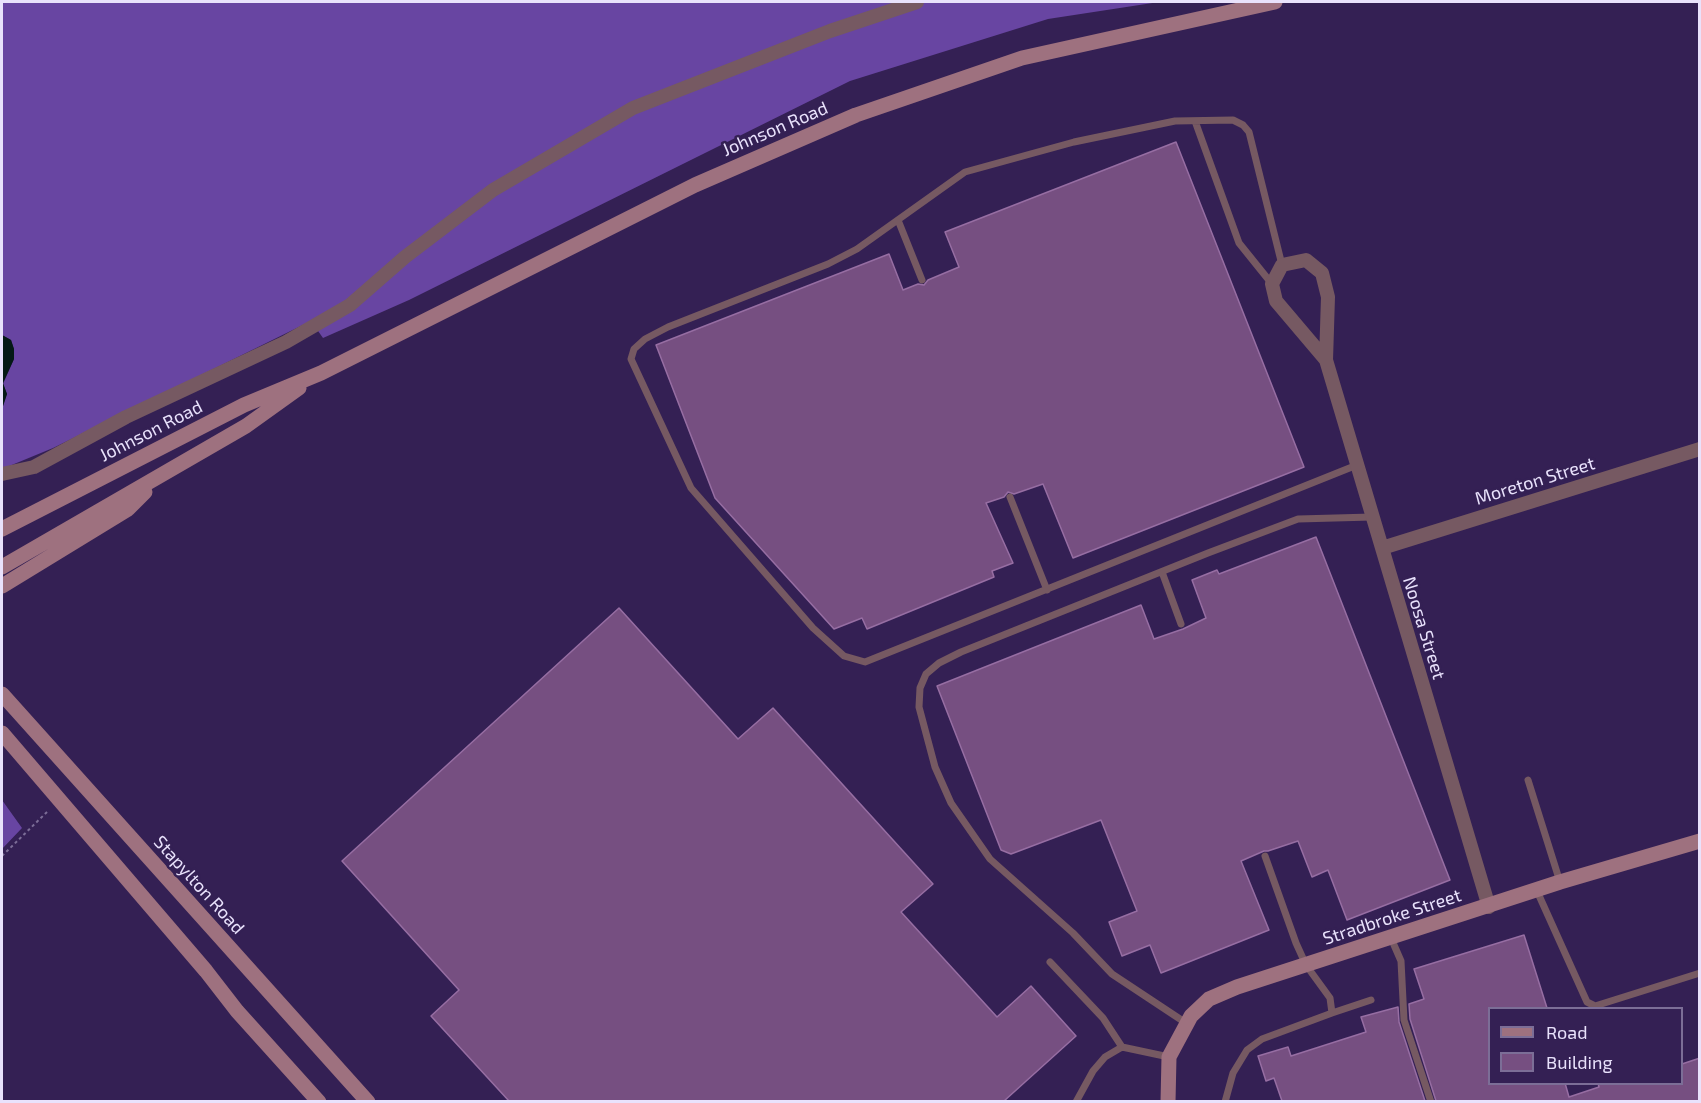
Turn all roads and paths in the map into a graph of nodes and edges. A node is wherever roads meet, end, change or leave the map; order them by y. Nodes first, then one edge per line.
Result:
1 (917, 2) edge
2 (1275, 2) edge
3 (1195, 121) junction
4 (898, 220) junction
5 (1282, 265) junction
6 (922, 280) dead end
7 (1272, 284) junction
8 (1326, 360) junction
9 (321, 373) junction
10 (1700, 449) edge
11 (1357, 465) junction
12 (2, 474) edge
13 (159, 477) junction
14 (1010, 497) dead end
15 (1372, 517) junction
16 (2, 529) edge
17 (1382, 548) junction
18 (2, 567) edge
19 (1162, 572) junction
20 (2, 586) edge
21 (1047, 590) junction
22 (1181, 624) dead end
23 (2, 694) edge
24 (2, 733) edge
25 (1528, 780) dead end
26 (59, 800) junction
27 (1700, 841) edge
28 (2, 856) edge
29 (1265, 856) dead end
30 (1560, 882) junction
31 (1537, 891) junction
32 (1489, 907) junction
33 (1391, 938) junction
34 (1050, 962) dead end
35 (1306, 965) junction
36 (1700, 973) edge
37 (1371, 1000) dead end
38 (1332, 1013) junction
39 (1186, 1023) junction
40 (1122, 1047) junction
41 (1169, 1057) junction
42 (319, 1101) edge
43 (368, 1101) edge
44 (1076, 1101) edge
45 (1168, 1101) edge
46 (1225, 1101) edge
47 (1431, 1101) edge

1 - 12 street
2 - 9 main road, Johnson Road
3 - 4 lane
3 - 5 lane
3 - 7 lane
4 - 6 lane
4 - 21 lane
5 - 7 street
5 - 8 street, Noosa Street
7 - 8 street, Noosa Street
8 - 11 street, Noosa Street
9 - 13 main road, Johnson Road
9 - 16 main road, Johnson Road
10 - 17 street, Moreton Street
11 - 15 street, Noosa Street
11 - 21 lane
13 - 18 main road, Johnson Road
13 - 20 main road, Johnson Road
14 - 21 lane
15 - 17 street, Noosa Street
15 - 19 lane
17 - 32 street, Noosa Street
19 - 22 lane
19 - 39 lane
23 - 43 main road, Stapylton Road
24 - 26 main road
25 - 30 lane
26 - 28 path
26 - 42 main road
27 - 30 main road, Stradbroke Street
29 - 35 lane
30 - 31 main road, Stradbroke Street
31 - 32 main road, Stradbroke Street
31 - 36 lane
32 - 33 main road, Stradbroke Street
33 - 35 main road, Stradbroke Street
33 - 47 lane
34 - 40 lane
35 - 38 lane
35 - 39 main road, Stradbroke Street
37 - 38 lane
38 - 46 lane
39 - 41 main road, Stradbroke Street
40 - 41 lane
40 - 44 lane
41 - 45 main road, Stradbroke Street

